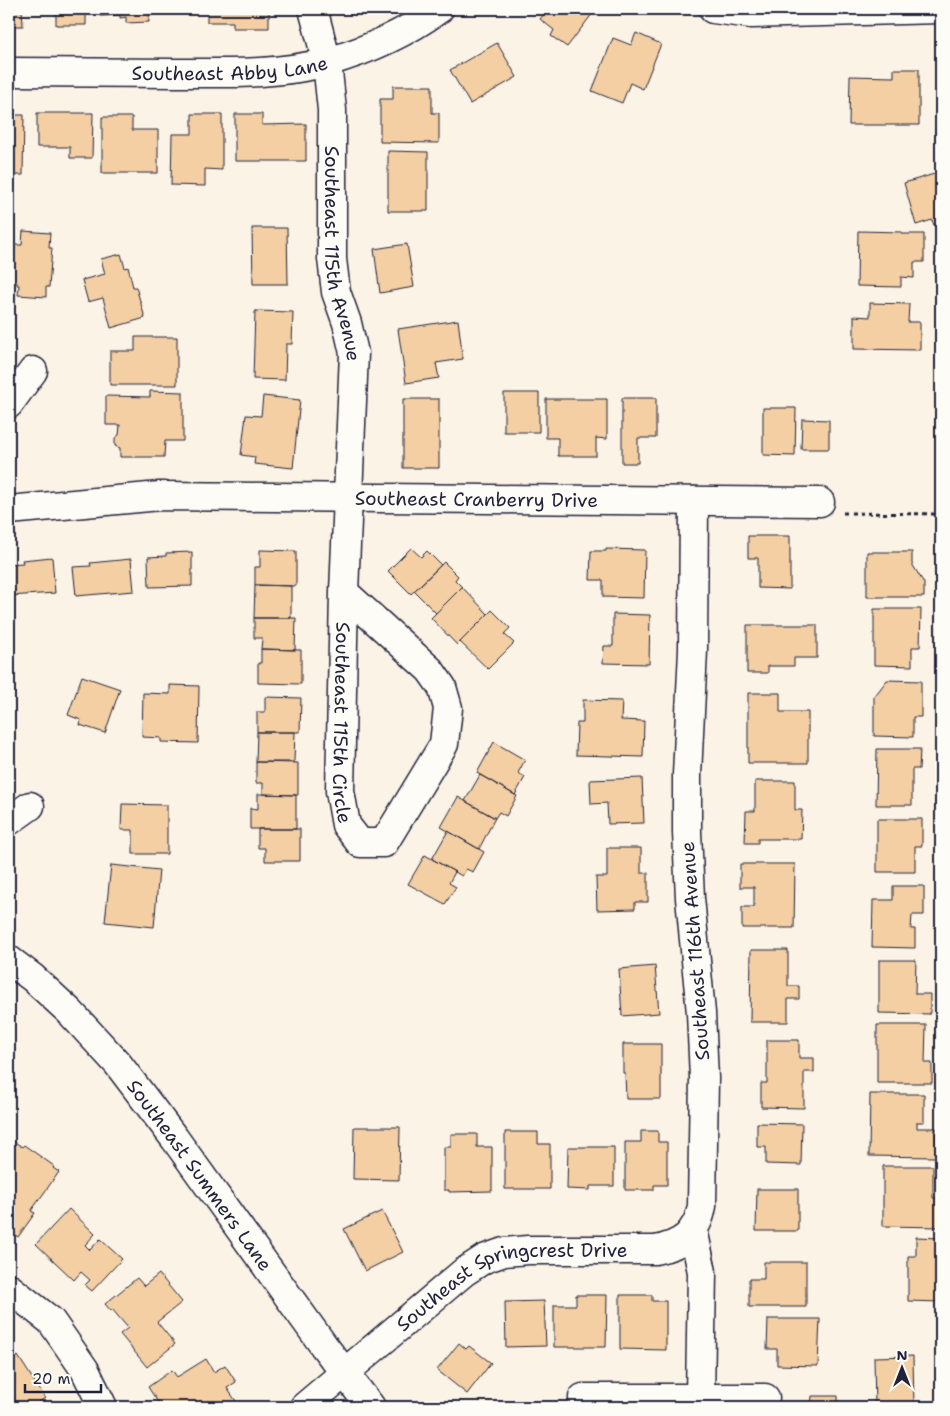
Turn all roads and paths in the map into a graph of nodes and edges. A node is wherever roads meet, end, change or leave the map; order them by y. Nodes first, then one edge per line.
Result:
1 (313, 9) edge
2 (439, 9) edge
3 (713, 9) edge
4 (941, 9) edge
5 (327, 62) junction
6 (9, 72) edge
7 (33, 371) dead end
8 (9, 404) edge
9 (348, 498) junction
10 (694, 501) junction
11 (820, 502) joint
12 (9, 510) edge
13 (941, 514) edge
14 (344, 592) junction
15 (9, 960) edge
16 (693, 1229) junction
17 (9, 1288) edge
18 (344, 1373) junction
19 (583, 1398) dead end
20 (700, 1398) junction
21 (765, 1398) dead end
22 (103, 1407) edge
23 (304, 1407) edge
24 (370, 1407) edge

1 - 5 street, Southeast 115th Avenue
2 - 5 street, Southeast Abby Lane
3 - 4 street
5 - 6 street, Southeast Abby Lane
5 - 9 street, Southeast 115th Avenue
7 - 8 street
9 - 10 street, Southeast Cranberry Drive
9 - 12 street, Southeast Cranberry Drive
9 - 14 street, Southeast 115th Circle
10 - 11 street, Southeast Cranberry Drive
10 - 16 street, Southeast 116th Avenue
11 - 13 path
14 - 14 street, Southeast 115th Circle
15 - 18 street, Southeast Summers Lane
16 - 18 street, Southeast Springcrest Drive
16 - 20 street
17 - 22 street
18 - 23 street, Southeast Springcrest Drive
18 - 24 street, Southeast Summers Lane
19 - 20 street
20 - 21 street

